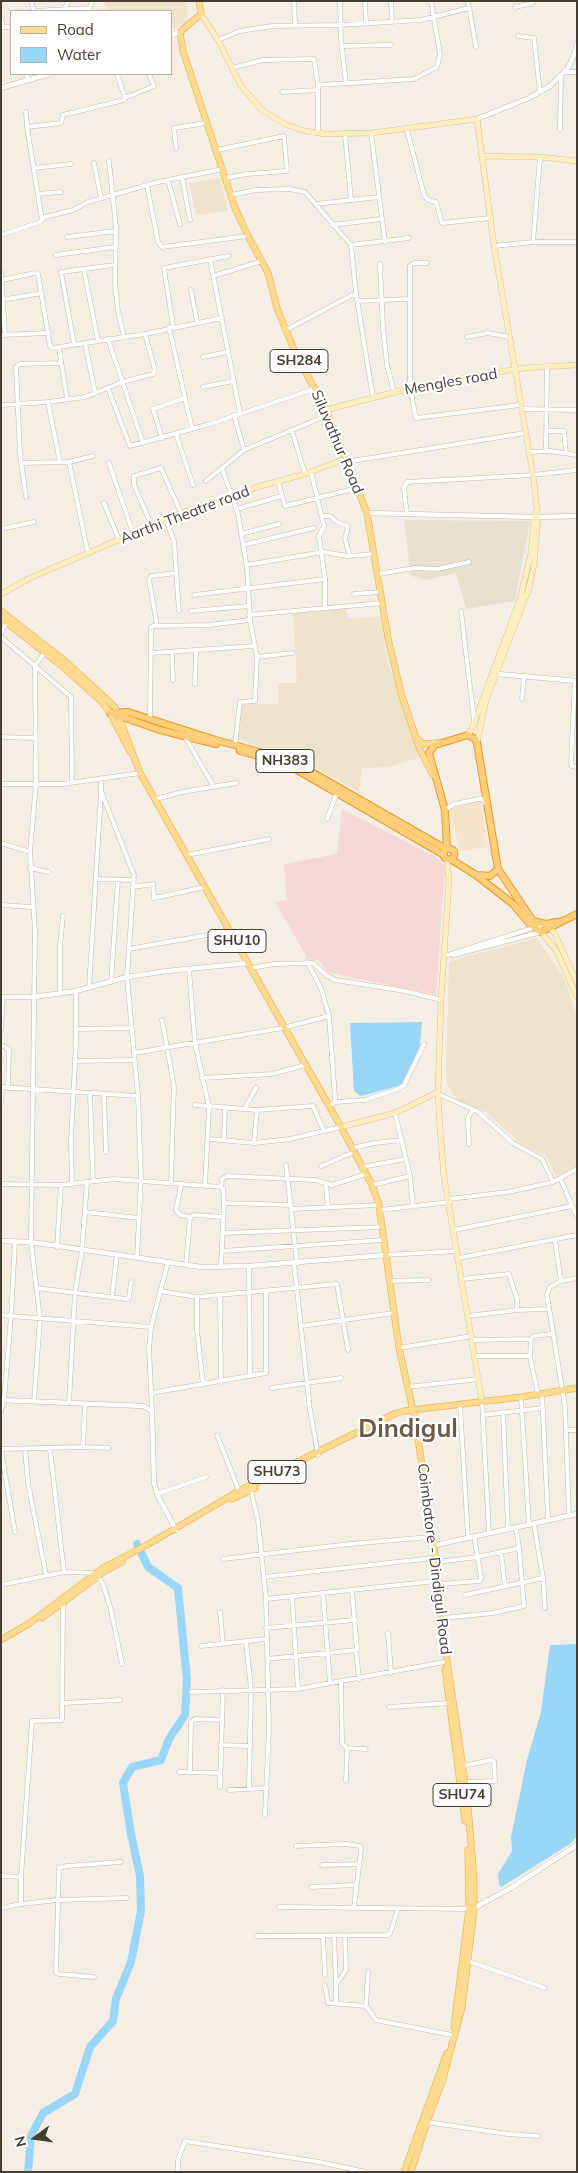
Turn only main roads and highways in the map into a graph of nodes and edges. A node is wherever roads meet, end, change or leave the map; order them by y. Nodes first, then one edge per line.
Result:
1 (199, 1) edge
2 (200, 14) junction
3 (483, 156) junction
4 (577, 161) edge
5 (577, 365) edge
6 (515, 370) junction
7 (327, 412) junction
8 (345, 461) junction
9 (1, 594) edge
10 (1, 612) edge
11 (516, 617) junction
12 (4, 620) edge
13 (47, 650) junction
14 (110, 713) junction
15 (119, 715) junction
16 (414, 733) junction
17 (468, 735) junction
18 (441, 743) junction
19 (477, 743) junction
20 (133, 756) junction
21 (435, 778) junction
22 (446, 834) junction
23 (431, 841) junction
24 (448, 854) junction
25 (498, 869) junction
26 (473, 874) junction
27 (577, 914) edge
28 (548, 926) junction
29 (538, 930) junction
30 (577, 983) edge
31 (577, 997) edge
32 (438, 1093) junction
33 (341, 1126) junction
34 (577, 1388) edge
35 (482, 1402) junction
36 (412, 1411) junction
37 (317, 1453) junction
38 (176, 1529) junction
39 (433, 1545) junction
40 (97, 1575) junction
41 (437, 1583) junction
42 (12, 1637) junction
43 (1, 1642) edge
44 (471, 1908) junction
45 (404, 2172) edge
46 (411, 2172) edge

1 - 2 main road
2 - 3 main road
2 - 7 main road, Siluvathur Road / SH284
3 - 4 main road
3 - 6 main road
5 - 6 main road, Mengles road
6 - 7 main road, Mengles road
6 - 11 main road
7 - 8 main road, Siluvathur Road / SH284
8 - 9 main road, Aarthi Theatre road
8 - 16 main road, Siluvathur Road / SH284
10 - 13 main road, SHU10
11 - 17 main road
11 - 19 main road
12 - 13 main road, SHU10
13 - 14 main road, SHU10
13 - 15 main road, SHU10
14 - 15 highway, NH383
14 - 20 main road, SHU10
15 - 20 main road, SHU10
15 - 23 highway, NH383
15 - 24 highway, NH383
16 - 18 main road
16 - 21 main road, Siluvathur Road / SH284
17 - 18 highway
17 - 19 highway
18 - 21 highway
19 - 25 highway
20 - 33 main road, SHU10
21 - 22 highway
22 - 23 highway
22 - 24 highway
23 - 24 highway, NH383
24 - 26 highway
24 - 32 main road
25 - 26 highway
25 - 28 highway
26 - 29 highway
27 - 28 highway
28 - 29 highway
28 - 30 main road
29 - 31 main road
32 - 33 main road
32 - 35 main road
33 - 36 main road, SHU10
34 - 35 main road, SHU73
35 - 36 main road, SHU73
36 - 37 main road, SHU73
36 - 39 main road, Coimbatore - Dindigul Road / SHU74
36 - 39 main road, Coimbatore - Dindigul Road / SHU74
37 - 38 main road, SHU73
37 - 38 main road, SHU73
38 - 40 main road, SHU73
39 - 41 main road, Coimbatore - Dindigul Road / SHU74
40 - 42 main road, SHU73
40 - 42 main road, SHU73
41 - 44 main road, Coimbatore - Dindigul Road / SHU74
41 - 44 main road, Coimbatore - Dindigul Road / SHU74
42 - 43 main road, SHU73
44 - 45 main road, Coimbatore - Dindigul Road / SHU74
44 - 46 main road, Coimbatore - Dindigul Road / SHU74

